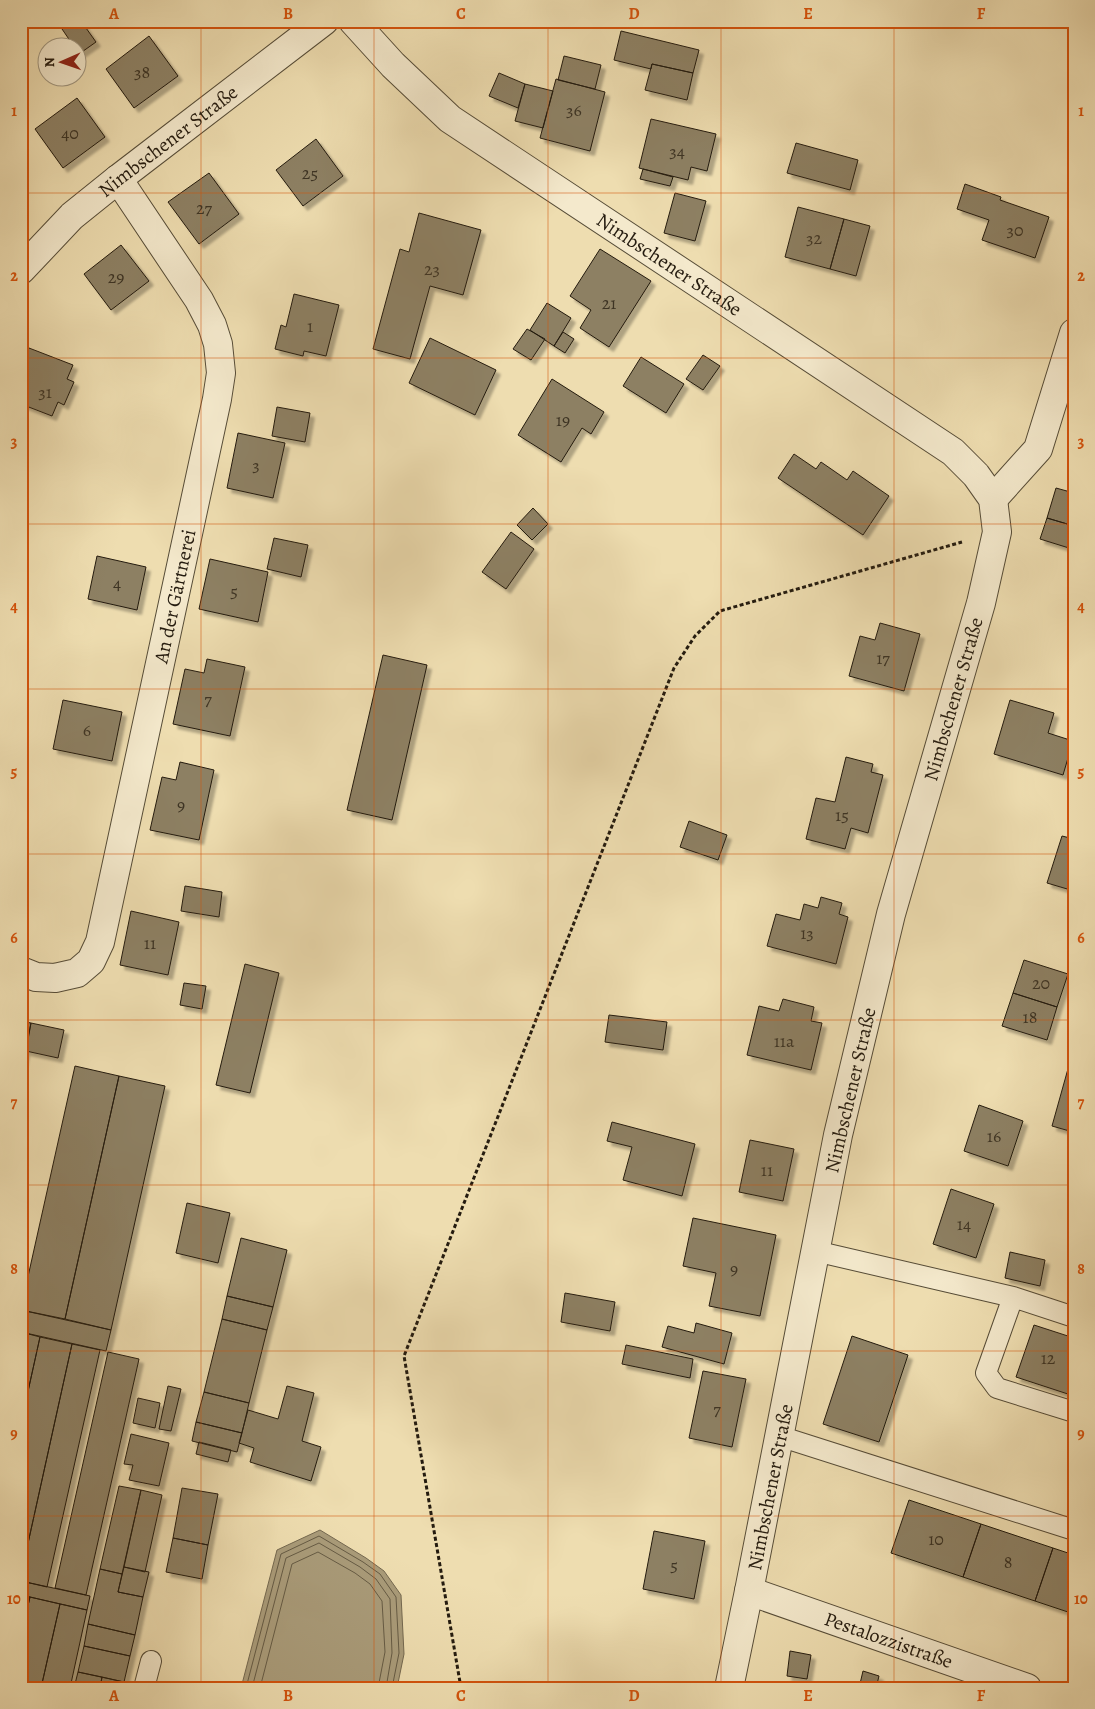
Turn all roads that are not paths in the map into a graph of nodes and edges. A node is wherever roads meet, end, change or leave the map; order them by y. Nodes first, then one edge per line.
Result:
1 (324, 21) edge
2 (353, 21) edge
3 (118, 179) junction
4 (21, 270) edge
5 (1071, 350) edge
6 (992, 500) junction
7 (21, 971) edge
8 (815, 1251) junction
9 (1013, 1297) junction
10 (1074, 1317) edge
11 (1074, 1412) edge
12 (779, 1436) junction
13 (1074, 1530) edge
14 (749, 1591) junction
15 (151, 1661) dead end
16 (144, 1688) edge
17 (729, 1688) edge
18 (1027, 1688) edge

1 - 3 street, Nimbschener Straße
2 - 6 street, Nimbschener Straße
3 - 4 street, Nimbschener Straße
3 - 7 street, An der Gärtnerei
5 - 6 street
6 - 8 street, Nimbschener Straße
8 - 9 lane
8 - 12 street, Nimbschener Straße
9 - 10 lane
9 - 11 lane
12 - 13 lane
12 - 14 street, Nimbschener Straße
14 - 17 street, Nimbschener Straße
14 - 18 street, Pestalozzistraße
15 - 16 lane

